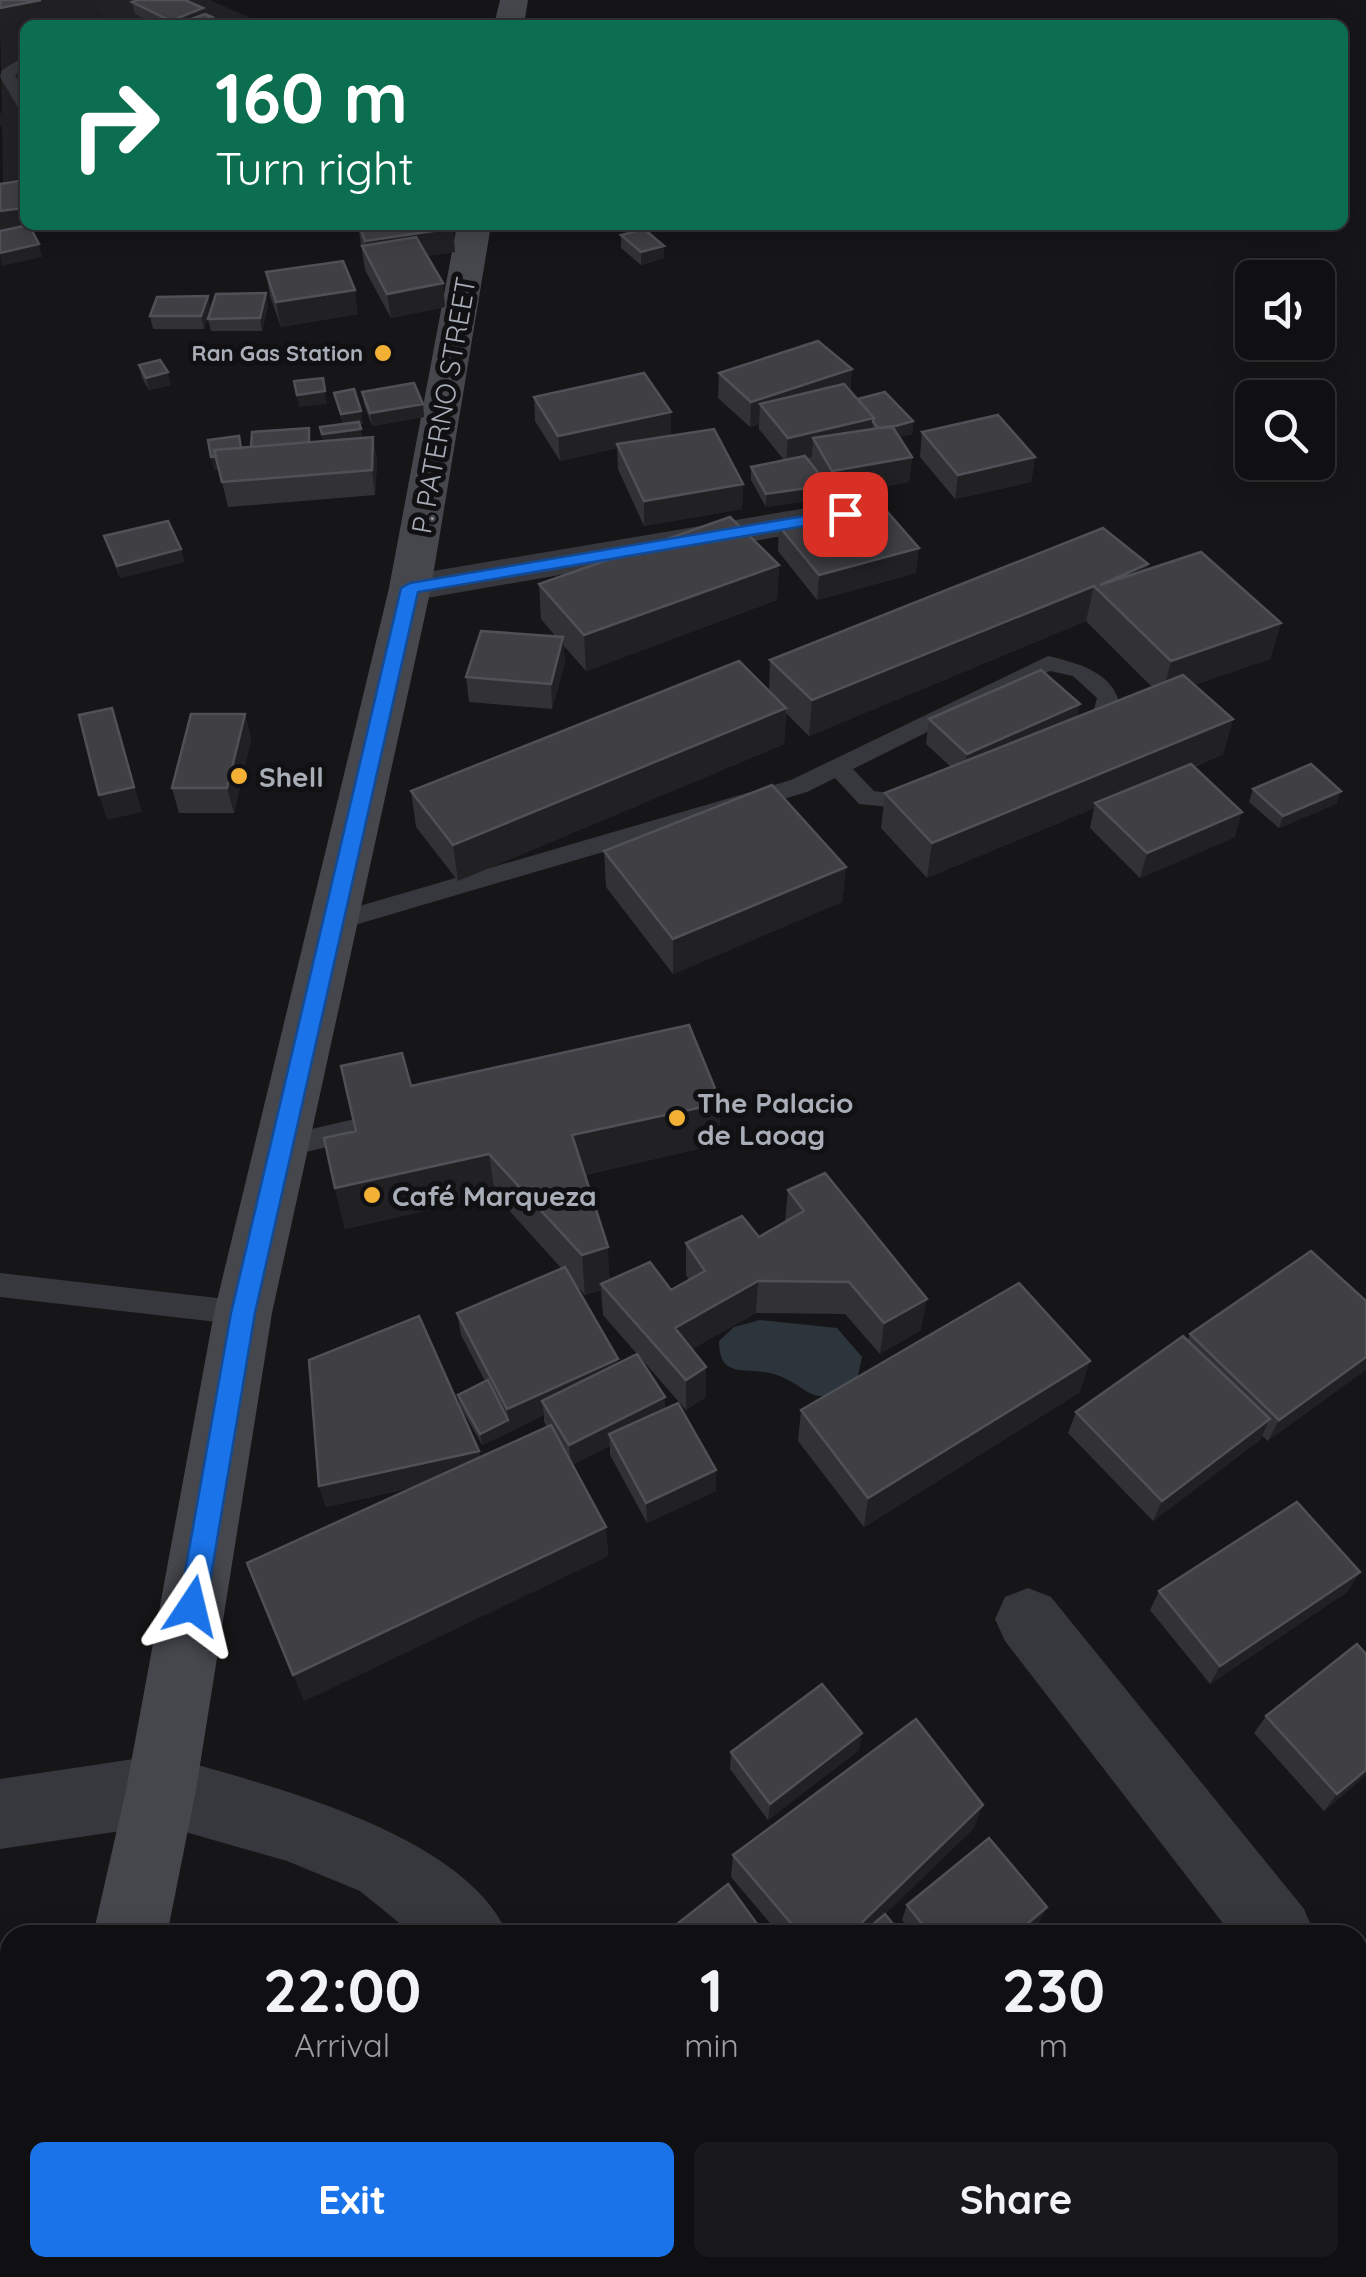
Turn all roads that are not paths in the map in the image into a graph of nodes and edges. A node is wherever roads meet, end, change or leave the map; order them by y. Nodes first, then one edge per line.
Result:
1 (20, 64) edge
2 (20, 100) edge
3 (473, 230) edge
4 (883, 508) edge
5 (410, 588) junction
6 (838, 766) junction
7 (331, 923) junction
8 (355, 1130) edge
9 (281, 1146) junction
10 (0, 1285) edge
11 (243, 1313) junction
12 (1028, 1619) dead end
13 (161, 1790) junction
14 (0, 1814) edge
15 (132, 1925) edge
16 (459, 1925) edge
17 (1270, 1925) edge

1 - 2 lane
3 - 5 main road, P. PATERNO STREET
4 - 5 street
5 - 7 main road, P. PATERNO STREET
6 - 6 lane
6 - 7 lane
7 - 9 main road, P. PATERNO STREET
8 - 9 lane
9 - 11 main road, P. PATERNO STREET
10 - 11 lane
11 - 13 main road, P. PATERNO STREET
12 - 17 street
13 - 14 street
13 - 15 main road, P. PATERNO STREET
13 - 16 street

